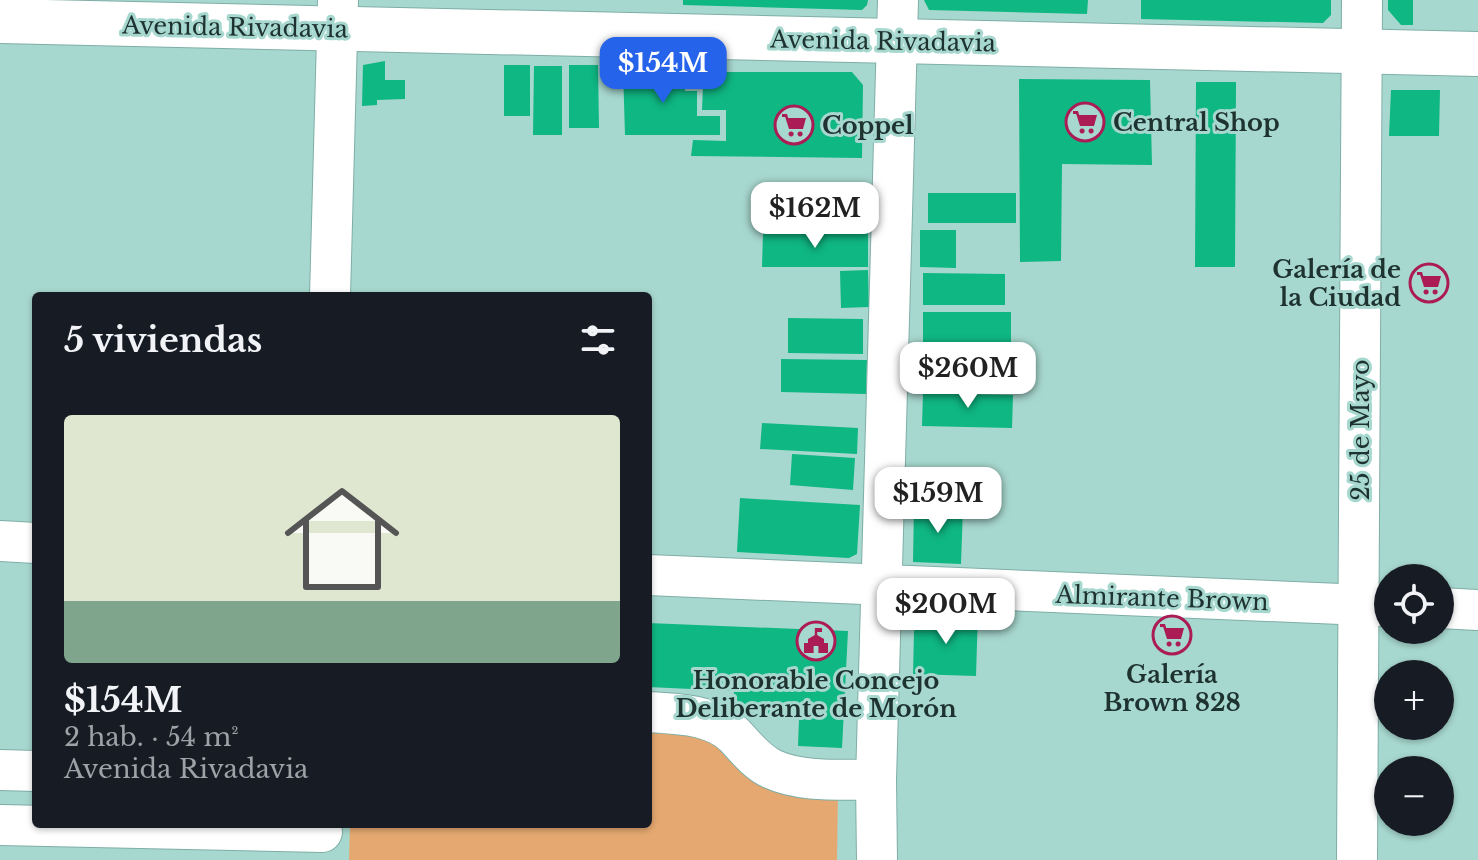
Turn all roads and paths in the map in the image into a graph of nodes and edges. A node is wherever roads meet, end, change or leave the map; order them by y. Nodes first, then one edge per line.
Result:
1 (898, 0) edge
2 (1362, 0) edge
3 (338, 15) edge
4 (0, 21) edge
5 (898, 43) junction
6 (1362, 53) junction
7 (1478, 54) edge
8 (330, 292) edge
9 (0, 541) edge
10 (32, 543) edge
11 (652, 575) edge
12 (882, 587) junction
13 (1374, 606) edge
14 (1454, 609) edge
15 (1478, 610) edge
16 (652, 712) edge
17 (0, 770) edge
18 (32, 771) edge
19 (876, 780) junction
20 (0, 825) edge
21 (32, 825) edge
22 (265, 828) edge
23 (322, 839) edge
24 (877, 860) edge
25 (1357, 860) edge

1 - 5 street
2 - 6 street, 25 de Mayo
3 - 4 main road, Avenida Rivadavia
3 - 5 main road, Avenida Rivadavia
3 - 8 street
5 - 6 main road, Avenida Rivadavia
5 - 12 street
6 - 7 main road, Avenida Rivadavia
6 - 13 street, 25 de Mayo
9 - 10 street
11 - 12 street, Almirante Brown
12 - 13 street, Almirante Brown
12 - 19 street
13 - 25 street, 25 de Mayo
14 - 15 street
16 - 19 street
17 - 18 street
19 - 24 street
20 - 21 street
22 - 23 street

